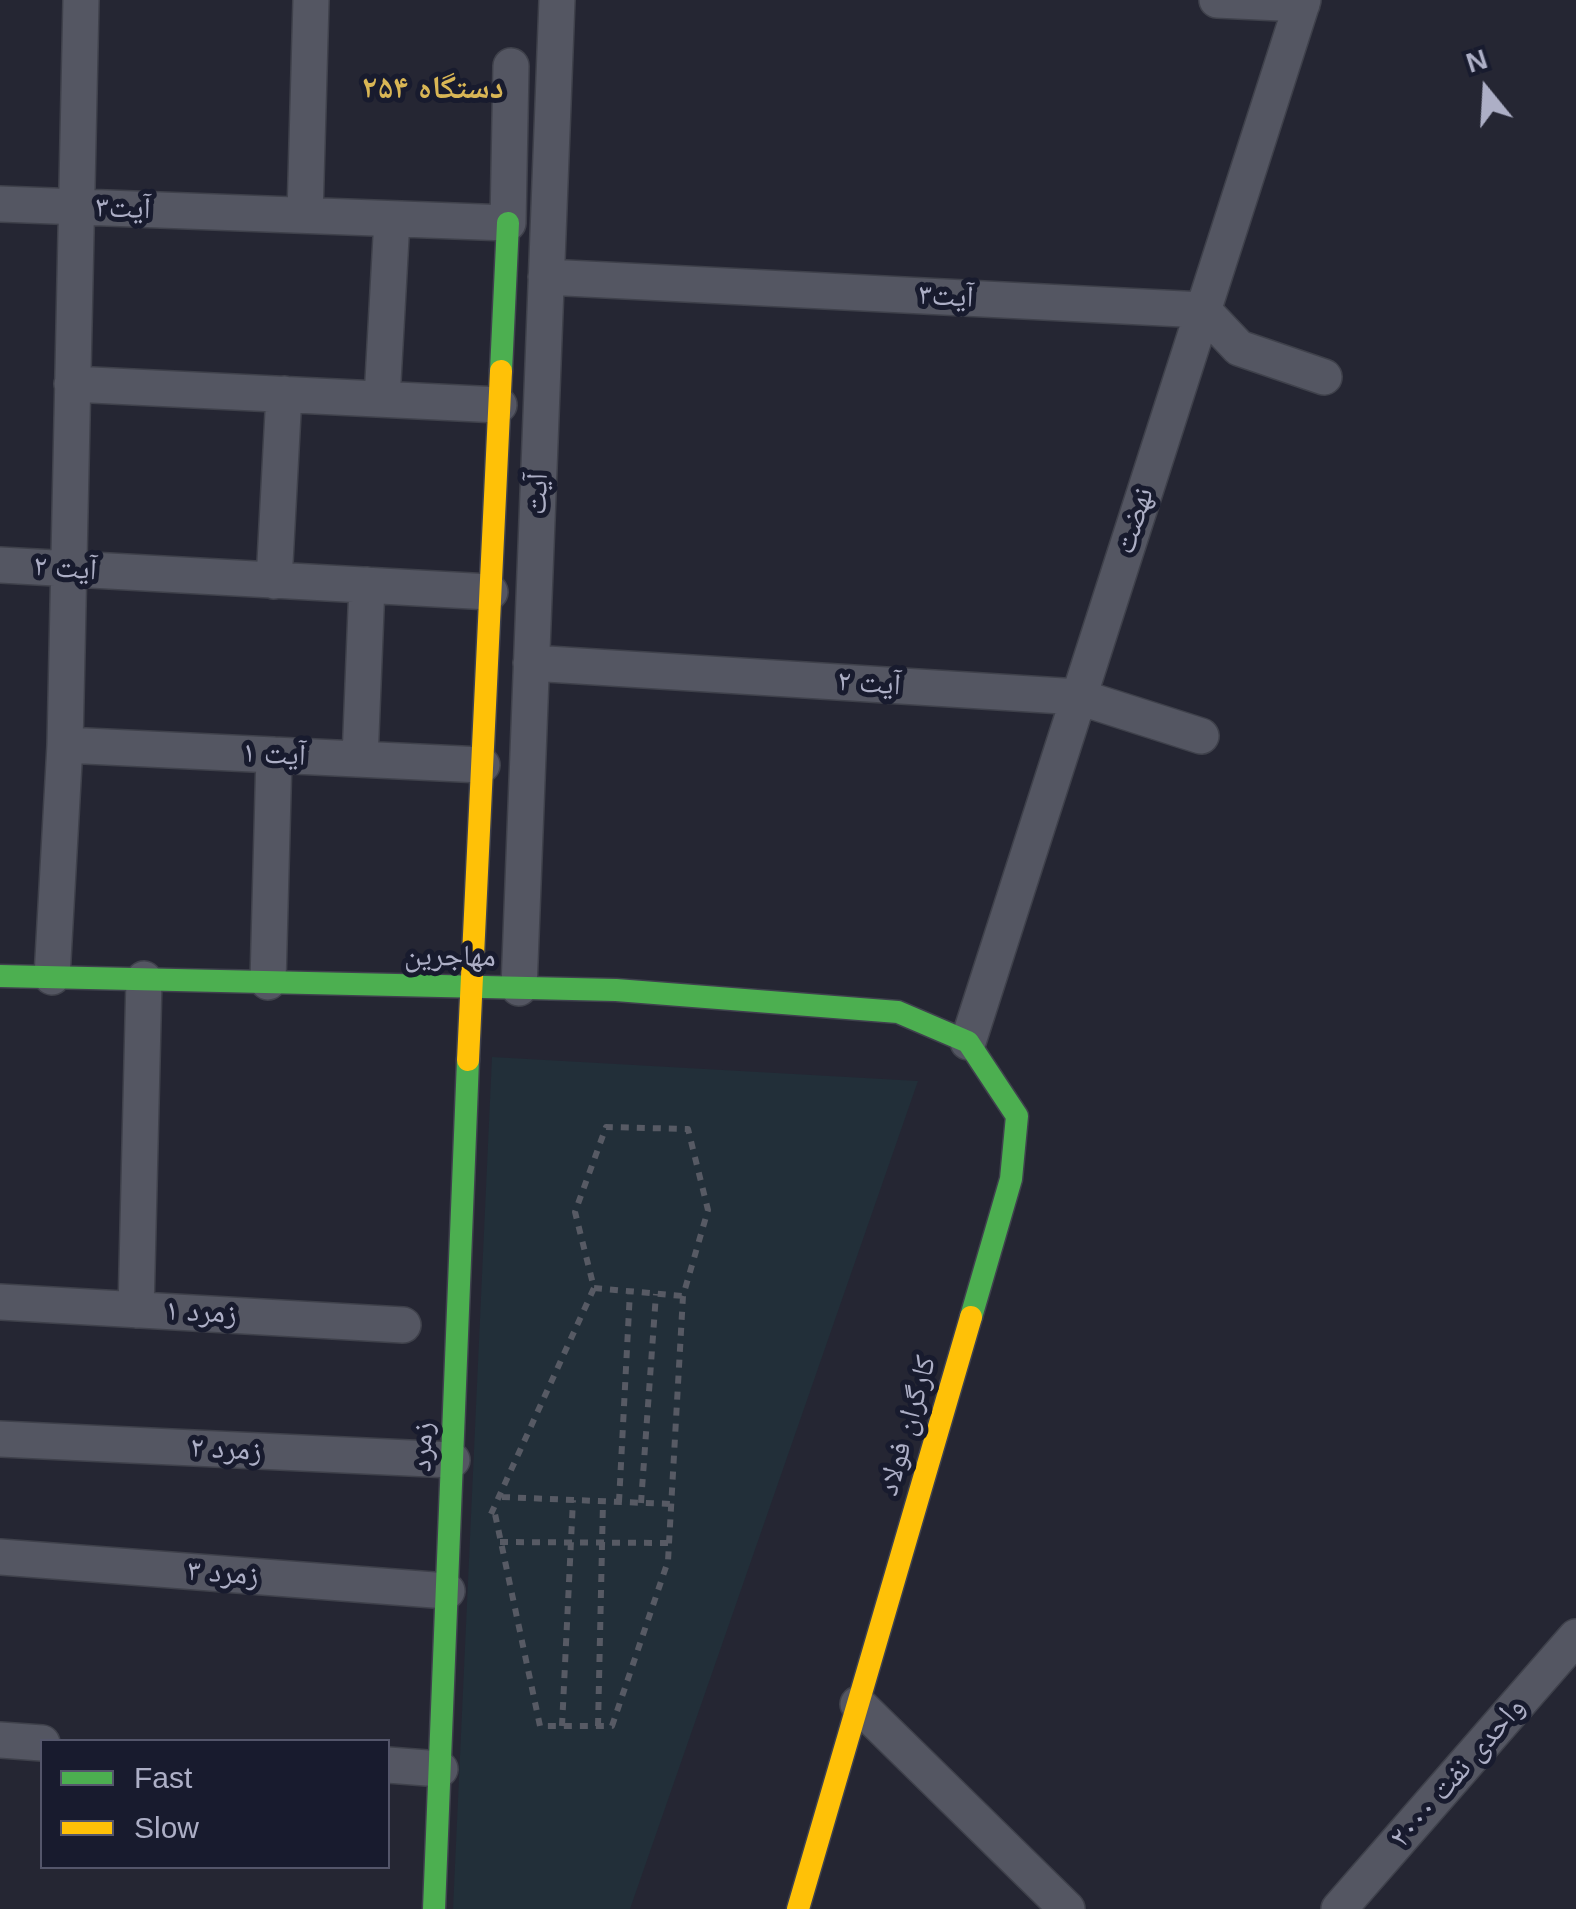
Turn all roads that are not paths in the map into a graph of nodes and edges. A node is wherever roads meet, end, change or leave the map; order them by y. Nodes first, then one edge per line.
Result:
1 (80, 0) edge
2 (311, 0) edge
3 (557, 0) edge
4 (1218, 0) edge
5 (1302, 2) edge
6 (512, 66) dead end
7 (0, 204) edge
8 (76, 207) junction
9 (304, 216) junction
10 (392, 219) junction
11 (508, 223) junction
12 (546, 277) junction
13 (1203, 310) junction
14 (1324, 377) dead end
15 (72, 384) junction
16 (284, 394) junction
17 (382, 399) junction
18 (500, 405) junction
19 (0, 565) edge
20 (68, 570) junction
21 (274, 581) junction
22 (367, 585) junction
23 (490, 592) junction
24 (531, 663) junction
25 (1078, 697) junction
26 (1201, 736) dead end
27 (65, 745) junction
28 (274, 755) junction
29 (360, 759) junction
30 (482, 765) junction
31 (0, 976) edge
32 (52, 977) junction
33 (144, 979) junction
34 (268, 982) junction
35 (471, 987) junction
36 (519, 988) junction
37 (968, 1042) junction
38 (0, 1302) edge
39 (136, 1310) junction
40 (403, 1324) dead end
41 (0, 1440) edge
42 (452, 1460) junction
43 (0, 1557) edge
44 (447, 1592) junction
45 (1576, 1638) edge
46 (858, 1704) junction
47 (0, 1740) edge
48 (40, 1742) edge
49 (390, 1765) edge
50 (440, 1769) junction
51 (434, 1909) edge
52 (798, 1909) edge
53 (1067, 1909) edge
54 (1339, 1909) edge

1 - 8 street
2 - 9 street
3 - 12 street, آیت
4 - 5 street
5 - 13 street, نهضت
6 - 11 street
7 - 8 street, آیت۳
8 - 9 street, آیت۳
8 - 15 street
9 - 10 street, آیت۳
10 - 11 street, آیت۳
10 - 17 street
11 - 18 street, زمرد
12 - 13 street, آیت۳
12 - 24 street, آیت
13 - 14 street
13 - 25 street, نهضت
15 - 16 street
15 - 20 street
16 - 17 street
16 - 21 street
17 - 18 street
18 - 23 street, زمرد
19 - 20 street, آیت ۲
20 - 21 street, آیت ۲
20 - 27 street
21 - 22 street, آیت ۲
22 - 23 street, آیت ۲
22 - 29 street
23 - 30 street, زمرد
24 - 25 street, آیت ۲
24 - 36 street, آیت
25 - 26 street, آیت ۲
25 - 37 street, نهضت
27 - 28 street, آیت ۱
27 - 32 street
28 - 29 street, آیت ۱
28 - 34 street
29 - 30 street, آیت ۱
30 - 35 street, زمرد
31 - 32 street, مهاجرین
32 - 33 street, مهاجرین
33 - 34 street, مهاجرین
33 - 39 street
34 - 35 street, مهاجرین
35 - 36 street, مهاجرین
35 - 42 street, زمرد
36 - 37 street, مهاجرین
37 - 46 street, کارگران فولاد
38 - 39 street, زمرد ۱
39 - 40 street, زمرد ۱
41 - 42 street, زمرد ۲
42 - 44 street, زمرد
43 - 44 street, زمرد ۳
44 - 50 street, زمرد
45 - 54 street, ۲۰۰۰ واحدی نفت
46 - 52 street, کارگران فولاد
46 - 53 street
47 - 48 street
49 - 50 street
50 - 51 street, زمرد

